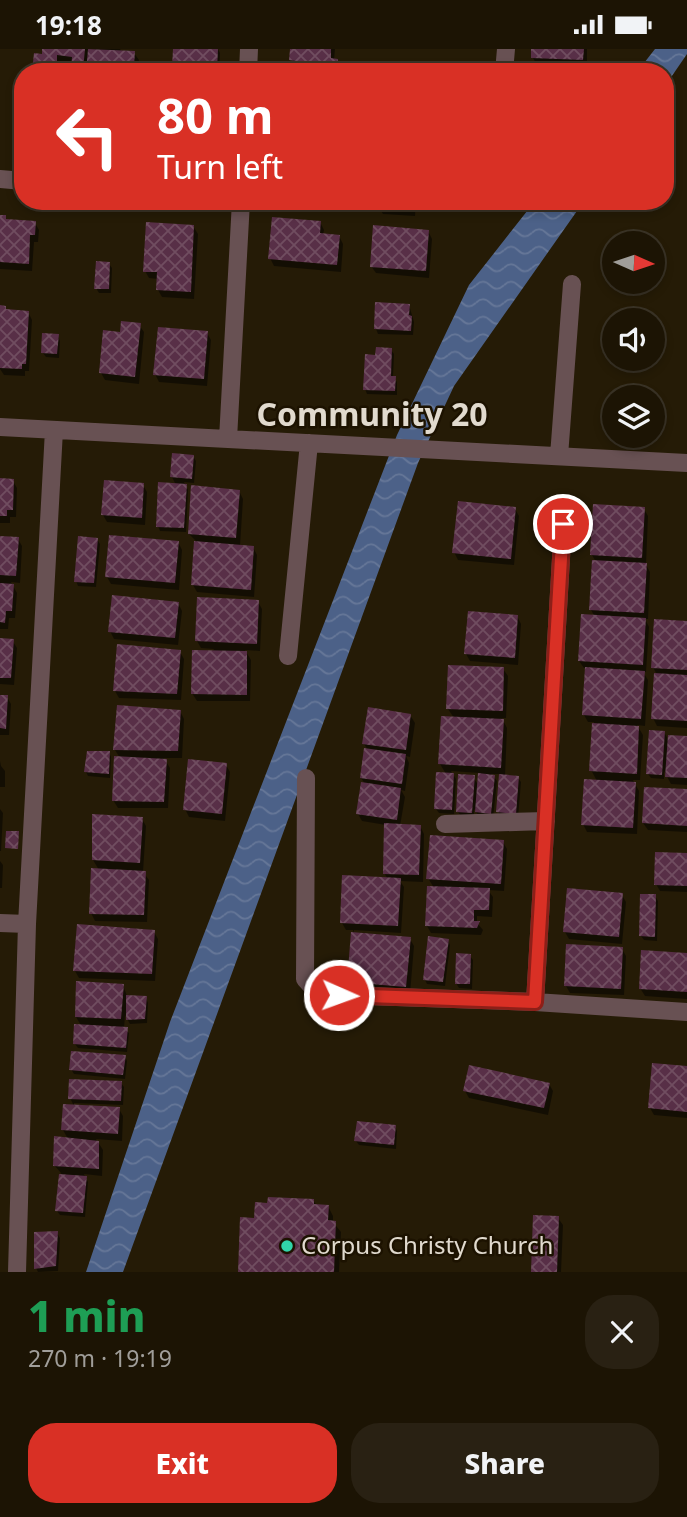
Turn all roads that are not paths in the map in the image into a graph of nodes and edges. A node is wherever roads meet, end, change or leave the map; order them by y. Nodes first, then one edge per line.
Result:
1 (241, 210) edge
2 (572, 284) dead end
3 (0, 427) edge
4 (54, 430) junction
5 (228, 439) junction
6 (309, 443) junction
7 (559, 456) junction
8 (687, 463) edge
9 (563, 524) dead end
10 (288, 656) dead end
11 (306, 778) dead end
12 (546, 821) junction
13 (444, 824) dead end
14 (0, 923) edge
15 (27, 924) junction
16 (535, 1002) junction
17 (687, 1012) edge
18 (17, 1272) edge

1 - 5 street
2 - 7 street
3 - 4 street
4 - 5 street
4 - 15 street
5 - 6 street
6 - 7 street
6 - 10 street
7 - 8 street
9 - 12 street
11 - 16 street
12 - 13 street
12 - 16 street
14 - 15 street
15 - 18 street
16 - 17 street

